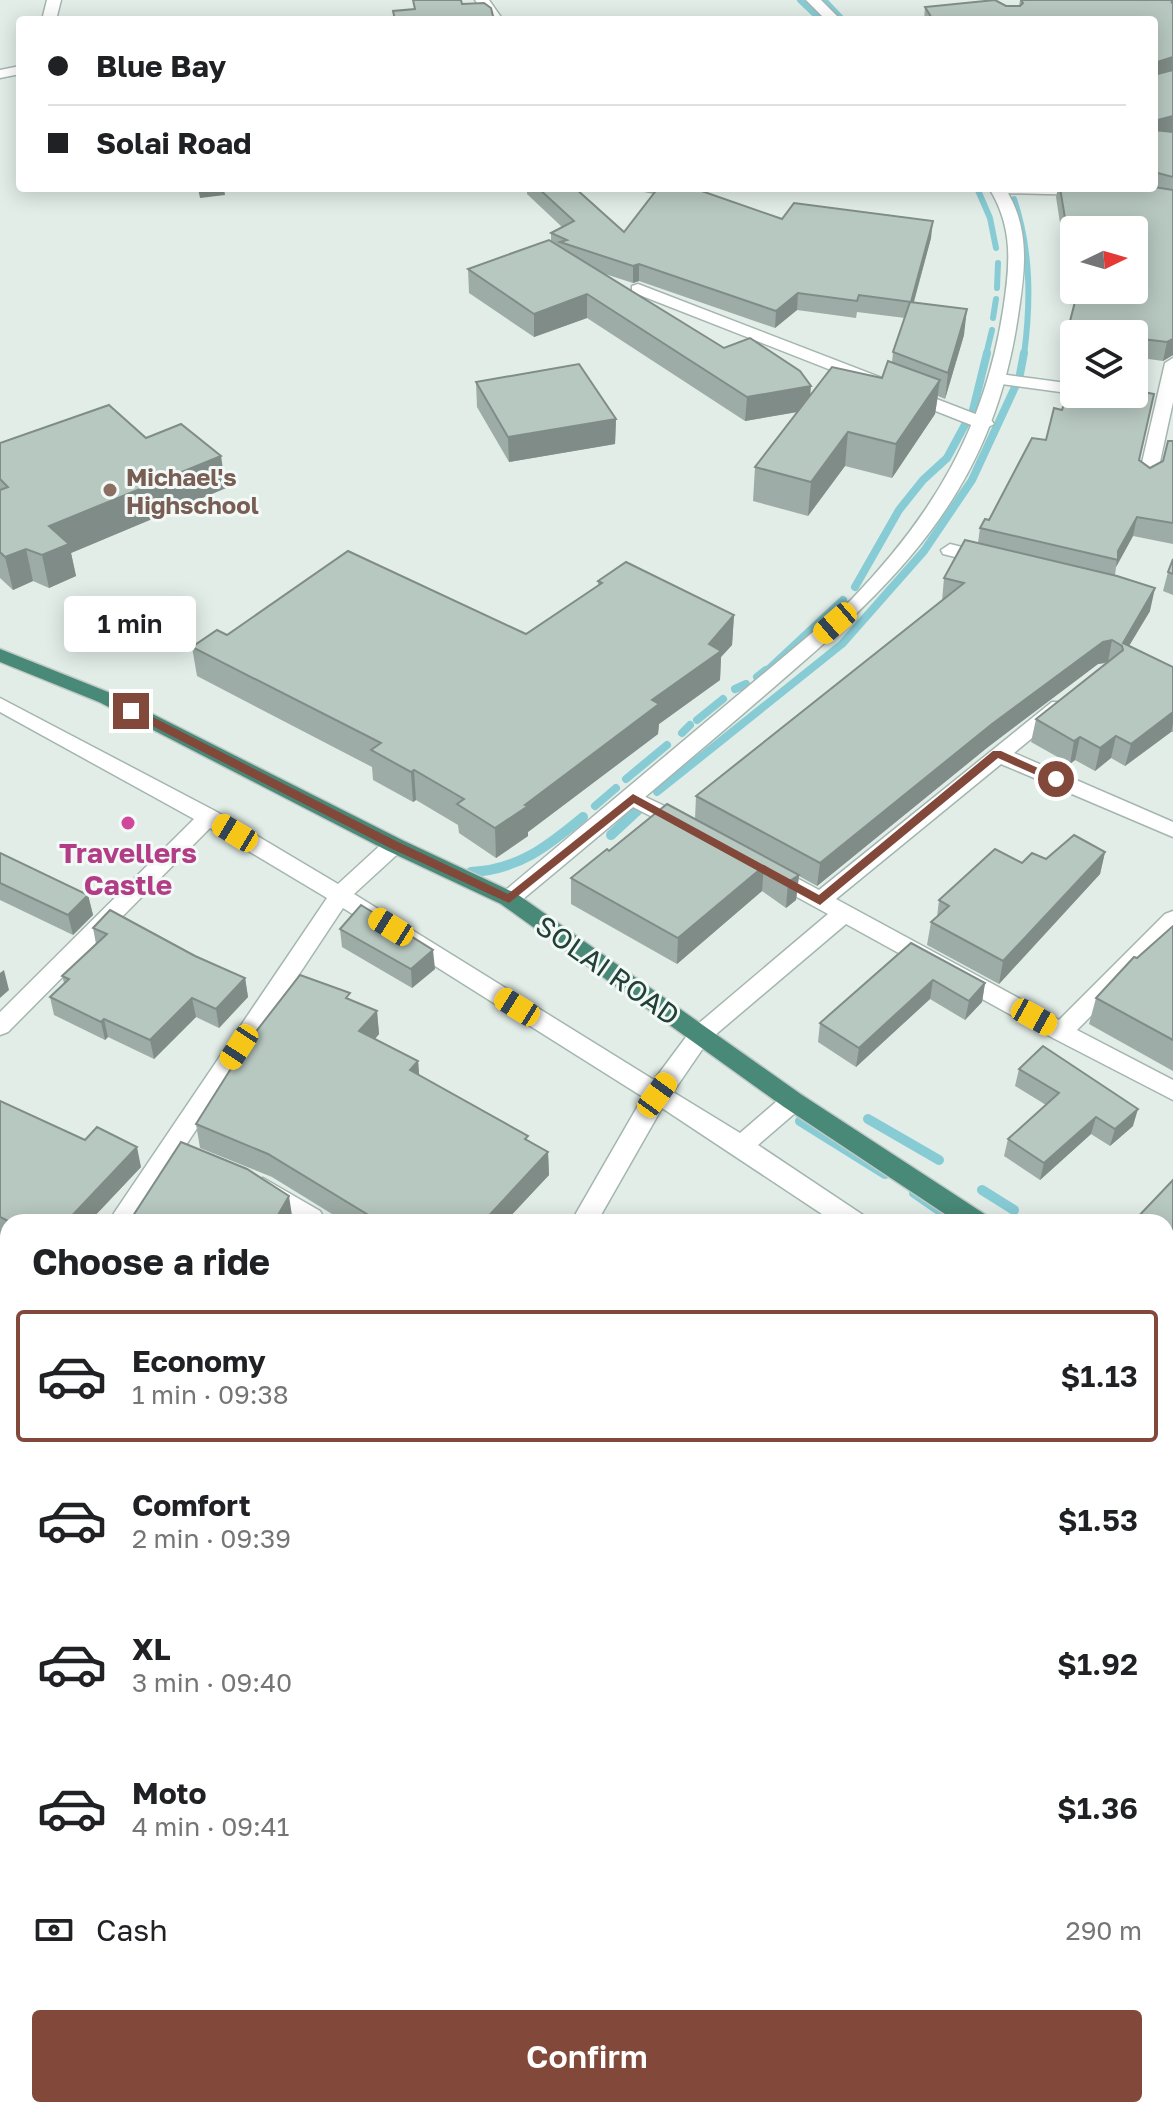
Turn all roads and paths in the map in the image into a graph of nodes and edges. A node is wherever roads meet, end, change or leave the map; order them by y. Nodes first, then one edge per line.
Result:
1 (813, 0) edge
2 (830, 16) edge
3 (1001, 192) edge
4 (638, 289) dead end
5 (1173, 363) edge
6 (1000, 379) junction
7 (1060, 387) edge
8 (985, 424) junction
9 (1147, 480) edge
10 (950, 550) dead end
11 (1008, 564) edge
12 (0, 655) edge
13 (1082, 689) edge
14 (1, 705) edge
15 (997, 754) junction
16 (633, 798) junction
17 (209, 817) junction
18 (1173, 830) edge
19 (703, 835) edge
20 (394, 845) junction
21 (755, 864) edge
22 (340, 895) junction
23 (509, 899) junction
24 (820, 901) junction
25 (843, 914) junction
26 (1173, 919) edge
27 (0, 1026) edge
28 (1061, 1032) junction
29 (700, 1035) junction
30 (1173, 1091) edge
31 (657, 1095) junction
32 (793, 1101) junction
33 (741, 1146) junction
34 (172, 1149) junction
35 (198, 1160) edge
36 (236, 1176) edge
37 (127, 1214) edge
38 (305, 1214) edge
39 (589, 1214) edge
40 (842, 1214) edge
41 (965, 1214) edge

1 - 2 street
3 - 6 street
4 - 8 street
5 - 9 street
6 - 7 street
6 - 8 street
8 - 16 street
10 - 11 street
12 - 20 highway, SOLAI ROAD
13 - 15 street
14 - 17 street
15 - 18 street
15 - 24 street
16 - 19 street
16 - 23 street
17 - 22 street
17 - 27 street
20 - 22 street
20 - 23 highway, SOLAI ROAD
21 - 24 street
22 - 31 street
22 - 34 street
23 - 29 highway, SOLAI ROAD
24 - 25 street
25 - 28 street
25 - 29 street
26 - 28 street
28 - 30 street
29 - 31 street
29 - 32 highway, SOLAI ROAD
31 - 33 street
31 - 39 street
32 - 33 street
32 - 41 highway, SOLAI ROAD
33 - 40 street
34 - 35 street
34 - 37 street
36 - 38 street

